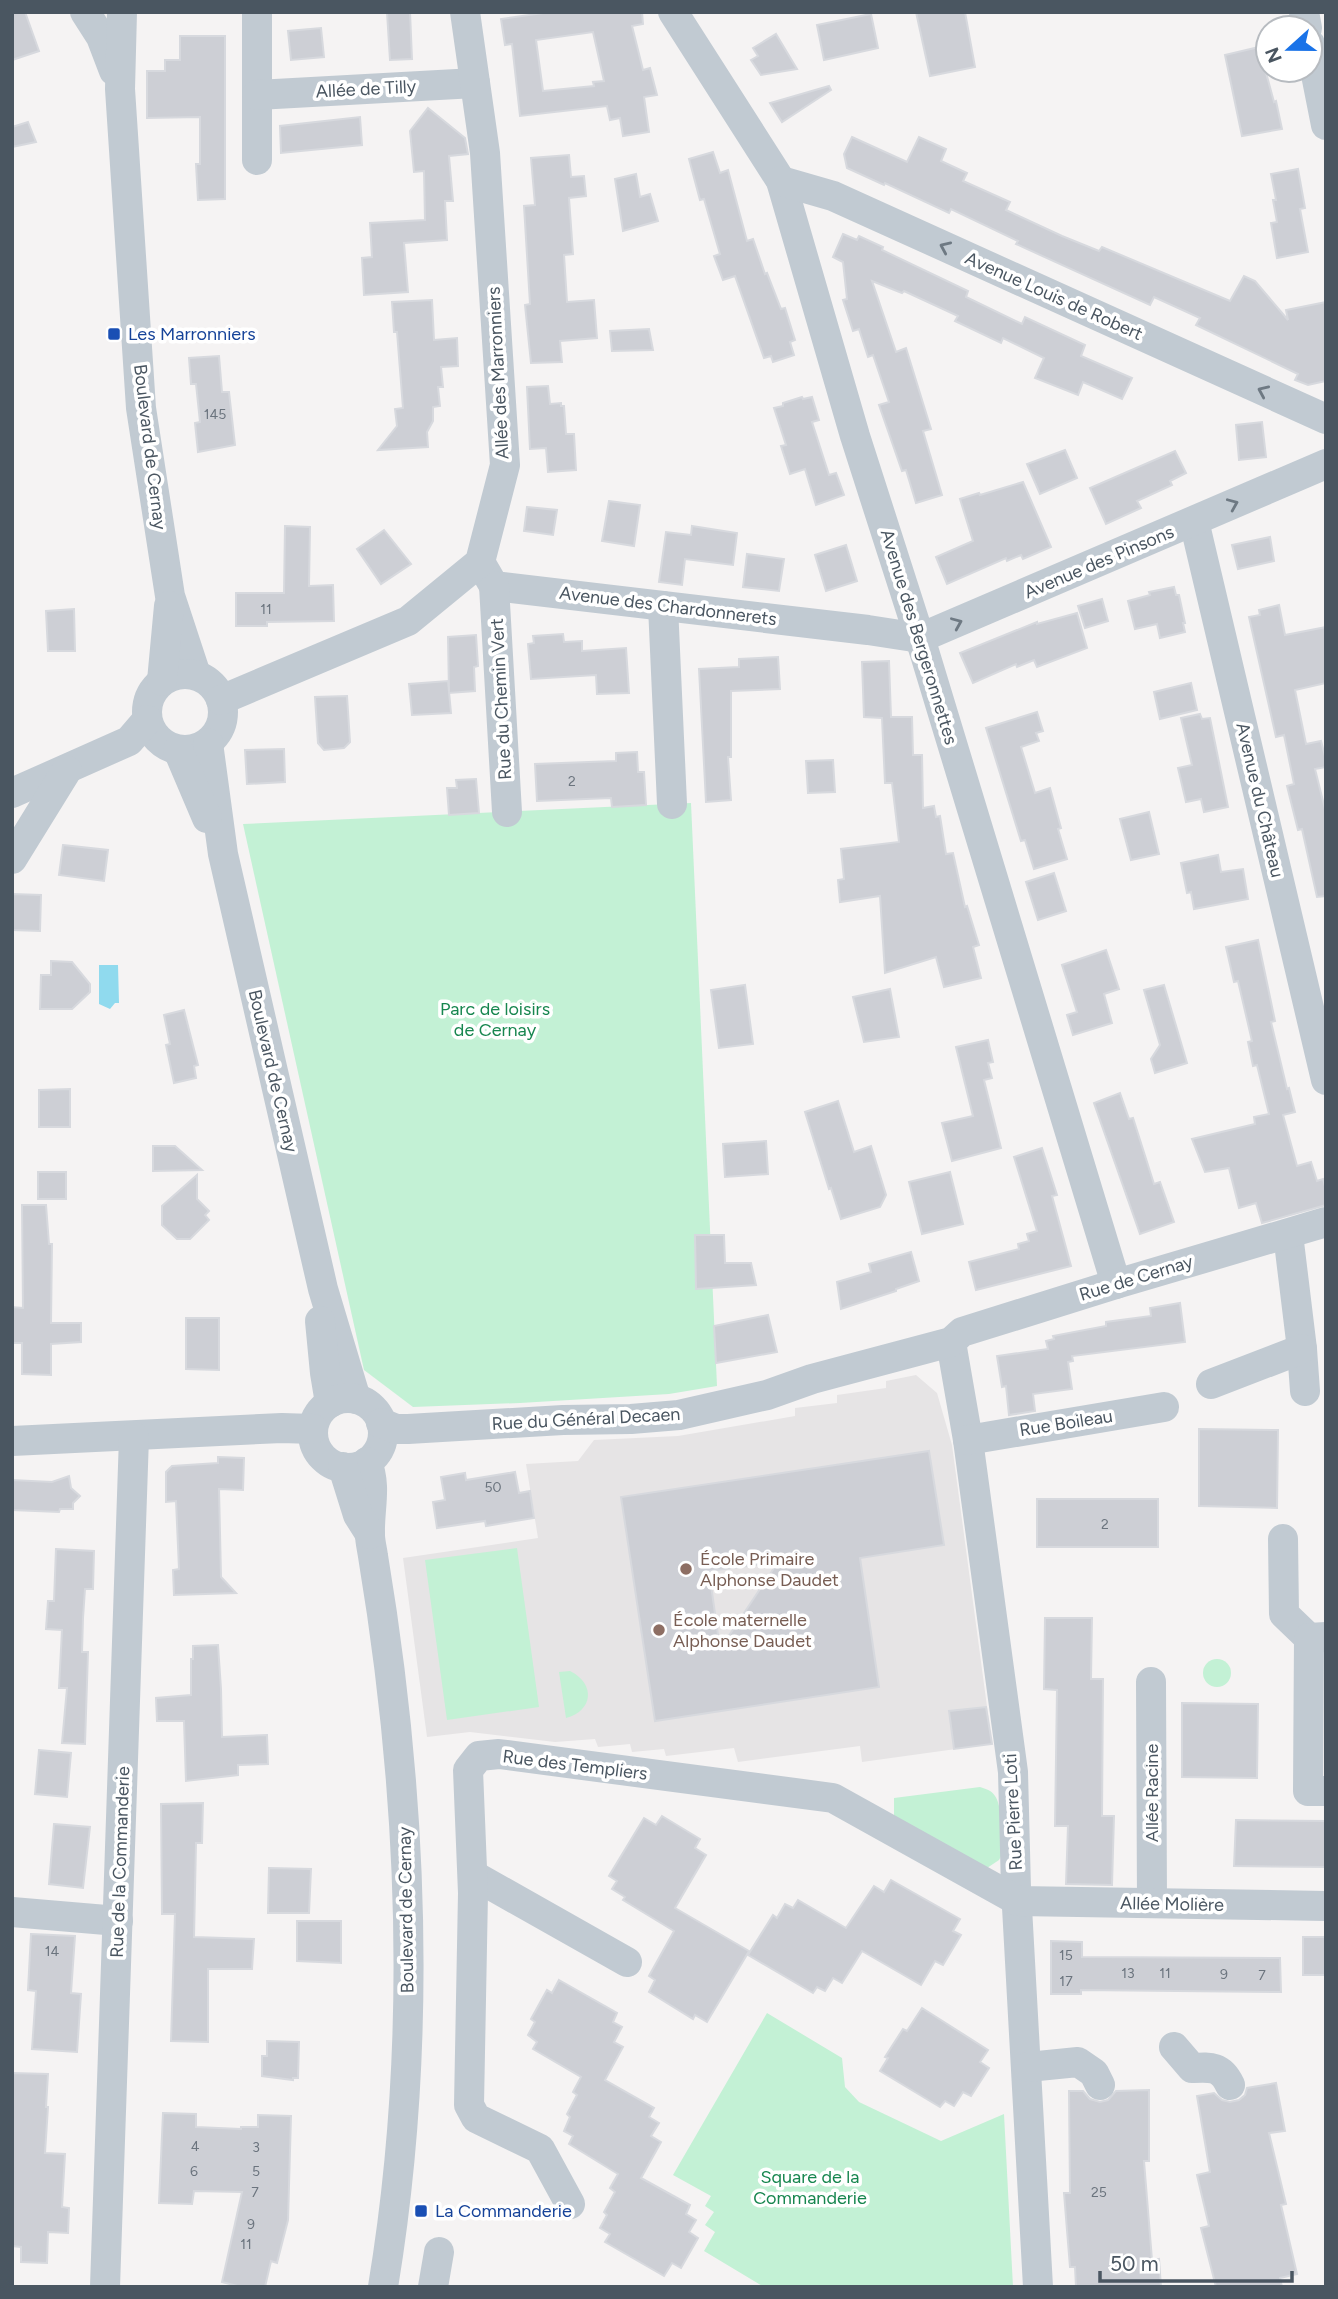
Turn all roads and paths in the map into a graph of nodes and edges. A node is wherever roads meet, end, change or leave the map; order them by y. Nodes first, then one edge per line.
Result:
1 (85, 12) edge
2 (121, 12) edge
3 (257, 12) edge
4 (465, 12) edge
5 (673, 12) edge
6 (475, 83) junction
7 (1318, 84) edge
8 (120, 89) junction
9 (257, 95) junction
10 (1326, 125) edge
11 (257, 160) dead end
12 (780, 181) junction
13 (1326, 419) edge
14 (1326, 464) edge
15 (1194, 521) junction
16 (487, 574) junction
17 (170, 596) junction
18 (663, 606) junction
19 (920, 638) junction
20 (196, 675) junction
21 (162, 681) junction
22 (221, 700) junction
23 (153, 738) junction
24 (208, 743) junction
25 (66, 770) junction
26 (12, 793) edge
27 (672, 804) dead end
28 (507, 812) dead end
29 (223, 854) junction
30 (12, 859) edge
31 (1326, 1080) edge
32 (1326, 1222) edge
33 (1288, 1234) junction
34 (1116, 1284) junction
35 (951, 1342) junction
36 (1302, 1349) junction
37 (1211, 1384) dead end
38 (1305, 1391) dead end
39 (343, 1401) junction
40 (1164, 1407) dead end
41 (381, 1423) junction
42 (313, 1429) junction
43 (134, 1437) junction
44 (968, 1440) junction
45 (12, 1441) edge
46 (355, 1464) junction
47 (1283, 1539) dead end
48 (1317, 1637) edge
49 (1151, 1682) dead end
50 (1326, 1791) edge
51 (472, 1875) junction
52 (1018, 1901) junction
53 (1152, 1903) junction
54 (1326, 1906) edge
55 (12, 1912) edge
56 (118, 1921) junction
57 (627, 1962) dead end
58 (1174, 2047) dead end
59 (1028, 2067) junction
60 (1100, 2085) dead end
61 (1230, 2085) dead end
62 (570, 2204) dead end
63 (439, 2252) dead end
64 (105, 2287) edge
65 (383, 2287) edge
66 (433, 2287) edge
67 (1038, 2287) edge

1 - 8 street, Boulevard de Cernay
2 - 8 street, Boulevard de Cernay
3 - 9 street
4 - 6 street, Allée des Marronniers
5 - 12 street, Avenue des Bergeronnettes
6 - 9 street, Allée de Tilly
6 - 16 street, Allée des Marronniers
7 - 10 street
8 - 17 street, Boulevard de Cernay
9 - 11 street
13 -> 12 street, Avenue Louis de Robert
12 - 19 street, Avenue des Bergeronnettes
15 -> 14 street, Avenue des Pinsons
19 -> 15 street, Avenue des Pinsons
15 - 31 street, Avenue du Château
16 - 18 street, Avenue des Chardonnerets
16 - 22 street
16 - 28 street, Rue du Chemin Vert
17 - 20 street, Boulevard de Cernay
17 - 21 street, Boulevard de Cernay
18 - 19 street, Avenue des Chardonnerets
18 - 27 street
19 - 34 street, Avenue des Bergeronnettes
20 - 21 street
20 - 22 street
21 - 23 street
22 - 24 street
23 - 24 street
23 - 25 street
23 - 29 street, Boulevard de Cernay
24 - 29 street, Boulevard de Cernay
25 - 26 street
25 - 30 street
29 - 39 street, Boulevard de Cernay
32 - 33 street, Rue de Cernay
33 - 34 street, Rue de Cernay
33 - 36 street
34 - 35 street, Rue de Cernay
35 - 41 street, Rue du Général Decaen
35 - 44 street, Rue Pierre Loti
36 - 37 street
36 - 38 street
39 - 41 street
39 - 42 street
40 - 44 street, Rue Boileau
41 - 46 street
42 - 43 street
42 - 46 street
43 - 45 street
43 - 56 street, Rue de la Commanderie
44 - 52 street, Rue Pierre Loti
46 - 65 street, Boulevard de Cernay
47 - 48 street
48 - 50 street
49 - 53 street, Allée Racine
51 - 52 street, Rue des Templiers
51 - 57 street
51 - 62 street, Rue des Templiers
52 - 53 street, Allée Molière
52 - 59 street, Rue Pierre Loti
53 - 54 street, Allée Molière
55 - 56 street
56 - 64 street, Rue de la Commanderie
58 - 61 street
59 - 60 street
59 - 67 street, Rue Pierre Loti
63 - 66 street

